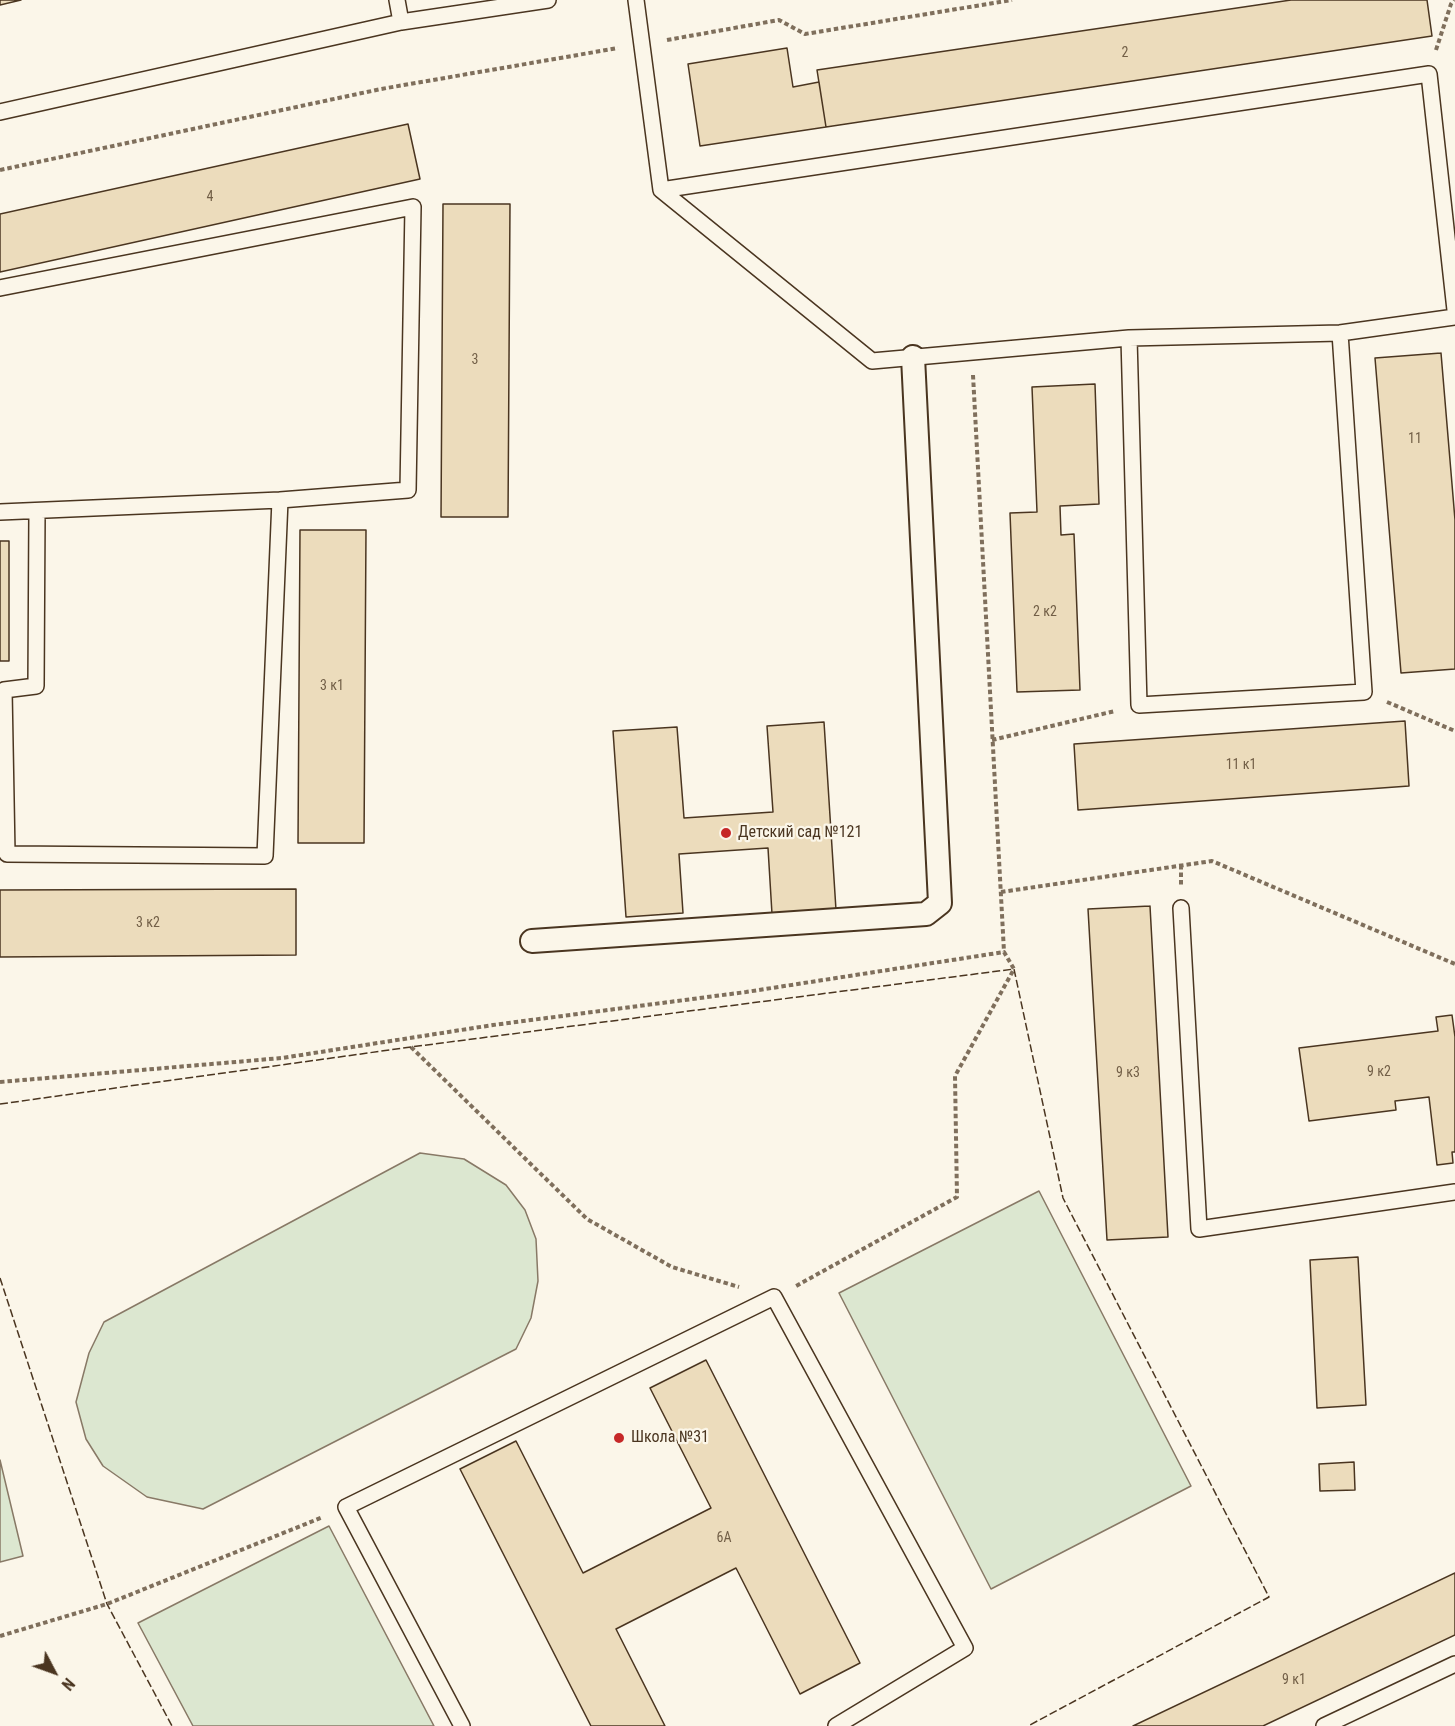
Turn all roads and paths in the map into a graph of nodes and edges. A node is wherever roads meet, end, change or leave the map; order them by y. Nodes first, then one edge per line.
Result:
1 (397, 0) edge
2 (546, 0) edge
3 (636, 0) edge
4 (1012, 0) edge
5 (1454, 0) edge
6 (401, 22) junction
7 (642, 44) junction
8 (1429, 74) junction
9 (0, 112) edge
10 (0, 170) edge
11 (661, 190) junction
12 (0, 288) edge
13 (1455, 310) edge
14 (1455, 317) edge
15 (1340, 333) junction
16 (1129, 338) junction
17 (971, 352) junction
18 (913, 357) junction
19 (280, 500) junction
20 (37, 511) junction
21 (0, 513) edge
22 (1364, 692) junction
23 (1139, 705) junction
24 (1455, 731) edge
25 (992, 740) junction
26 (1000, 892) junction
27 (1181, 908) dead end
28 (532, 941) dead end
29 (1004, 952) junction
30 (1455, 964) edge
31 (411, 1047) dead end
32 (0, 1082) edge
33 (1455, 1192) edge
34 (774, 1297) junction
35 (346, 1507) junction
36 (0, 1636) edge
37 (1455, 1664) edge
38 (462, 1726) edge
39 (836, 1726) edge
40 (1324, 1726) edge

1 - 6 lane
2 - 6 lane
3 - 7 lane
4 - 7 path
5 - 8 path
6 - 9 lane
7 - 10 path
7 - 11 lane
8 - 11 lane
8 - 13 lane
11 - 18 lane
12 - 19 lane
14 - 15 lane
15 - 16 lane
15 - 22 lane
16 - 17 lane
16 - 23 lane
17 - 18 lane
17 - 25 path
18 - 28 street
19 - 20 lane
19 - 20 lane
20 - 21 lane
22 - 23 lane
22 - 24 path
23 - 25 path
25 - 26 path
26 - 29 path
26 - 30 path
27 - 33 lane
29 - 32 path
29 - 34 path
31 - 34 path
34 - 35 lane
34 - 39 lane
35 - 36 path
35 - 38 lane
37 - 40 lane

